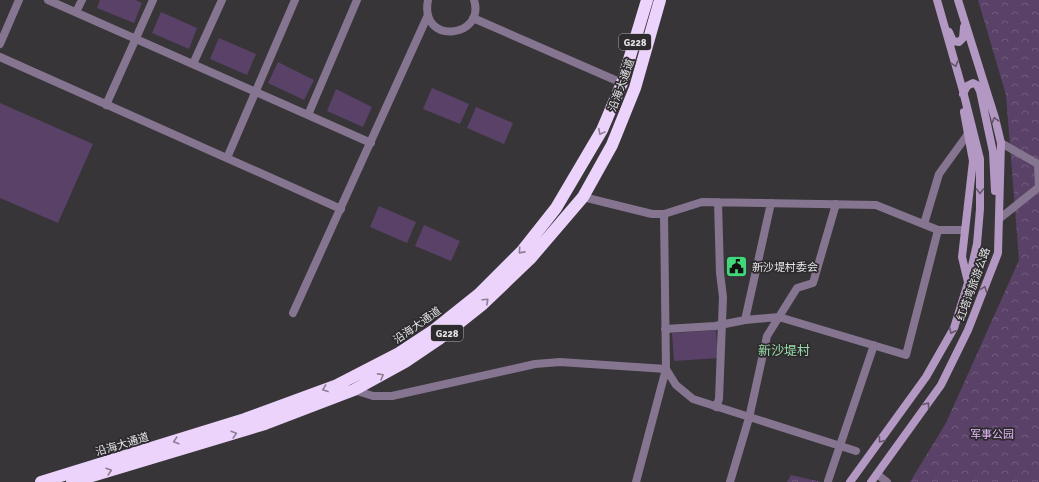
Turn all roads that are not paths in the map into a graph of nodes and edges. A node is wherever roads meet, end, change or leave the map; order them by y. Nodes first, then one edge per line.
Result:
1 (19, 0) edge
2 (48, 0) edge
3 (82, 0) edge
4 (153, 0) edge
5 (222, 0) edge
6 (295, 0) edge
7 (357, 0) edge
8 (428, 0) edge
9 (474, 0) edge
10 (647, 0) edge
11 (660, 0) edge
12 (937, 0) edge
13 (940, 0) edge
14 (958, 0) edge
15 (76, 12) junction
16 (428, 15) junction
17 (474, 18) junction
18 (964, 24) junction
19 (136, 39) junction
20 (0, 44) edge
21 (0, 57) edge
22 (193, 64) junction
23 (622, 83) junction
24 (635, 88) junction
25 (963, 91) junction
26 (256, 92) junction
27 (106, 105) junction
28 (308, 115) junction
29 (968, 134) junction
30 (1001, 142) junction
31 (371, 143) junction
32 (227, 158) junction
33 (1039, 177) edge
34 (583, 197) junction
35 (718, 202) junction
36 (999, 202) junction
37 (771, 203) junction
38 (836, 204) junction
39 (341, 209) junction
40 (664, 214) junction
41 (1000, 219) junction
42 (924, 224) junction
43 (539, 230) junction
44 (938, 230) junction
45 (964, 230) junction
46 (549, 237) junction
47 (968, 283) junction
48 (293, 313) dead end
49 (779, 317) junction
50 (745, 320) junction
51 (722, 324) junction
52 (665, 329) junction
53 (874, 345) junction
54 (666, 369) junction
55 (354, 390) junction
56 (716, 407) junction
57 (749, 418) junction
58 (840, 446) junction
59 (856, 451) dead end
60 (877, 474) junction
61 (828, 481) edge
62 (40, 482) edge
63 (72, 482) edge
64 (636, 482) edge
65 (730, 482) edge
66 (850, 482) edge
67 (872, 482) edge
68 (887, 482) edge

1 - 20 street
2 - 15 street
3 - 15 street
4 - 19 street
5 - 22 street
6 - 26 street
7 - 28 street
8 - 16 street
9 - 17 street
10 - 23 highway, 沿海大通道 / G228
11 - 24 highway, 沿海大通道 / G228
12 -> 25 main road
13 - 18 main road
14 - 18 main road, 红塔湾旅游公路
15 - 19 street
16 - 17 street
16 - 31 street
17 - 23 street
30 -> 18 main road, 红塔湾旅游公路
19 - 22 street
19 - 27 street
21 - 27 street
22 - 26 street
23 - 24 highway
23 -> 43 highway, 沿海大通道 / G228
24 - 34 highway, 沿海大通道 / G228
25 - 29 main road
25 - 36 main road
25 -> 47 main road
26 - 28 street
26 - 32 street
27 - 32 street
28 - 31 street
29 - 42 street
29 - 45 main road
30 - 33 street
30 - 36 main road, 红塔湾旅游公路
31 - 39 street
32 - 39 street
33 - 41 street
34 - 40 street
34 - 46 highway, 沿海大通道 / G228
35 - 37 street
35 - 40 street
35 - 51 street
36 - 41 main road, 红塔湾旅游公路
37 - 38 street
37 - 50 street
38 - 42 street
38 - 49 street
39 - 48 street
40 - 52 street
60 -> 41 main road, 红塔湾旅游公路
42 - 44 street
43 - 46 highway
43 -> 62 highway, 沿海大通道 / G228
44 - 45 street
44 - 53 street
45 - 47 main road
55 -> 46 highway, 沿海大通道 / G228
47 -> 66 main road
49 - 50 street
49 - 53 street
49 - 57 street
50 - 51 street
51 - 52 street
51 - 56 street
52 - 54 street
53 - 58 street
54 - 55 street
54 - 56 street
54 - 64 street
63 -> 55 highway, 沿海大通道 / G228
56 - 57 street
57 - 58 street
57 - 65 street
58 - 59 street
58 - 61 street
60 - 67 main road, 红塔湾旅游公路
60 - 68 street

